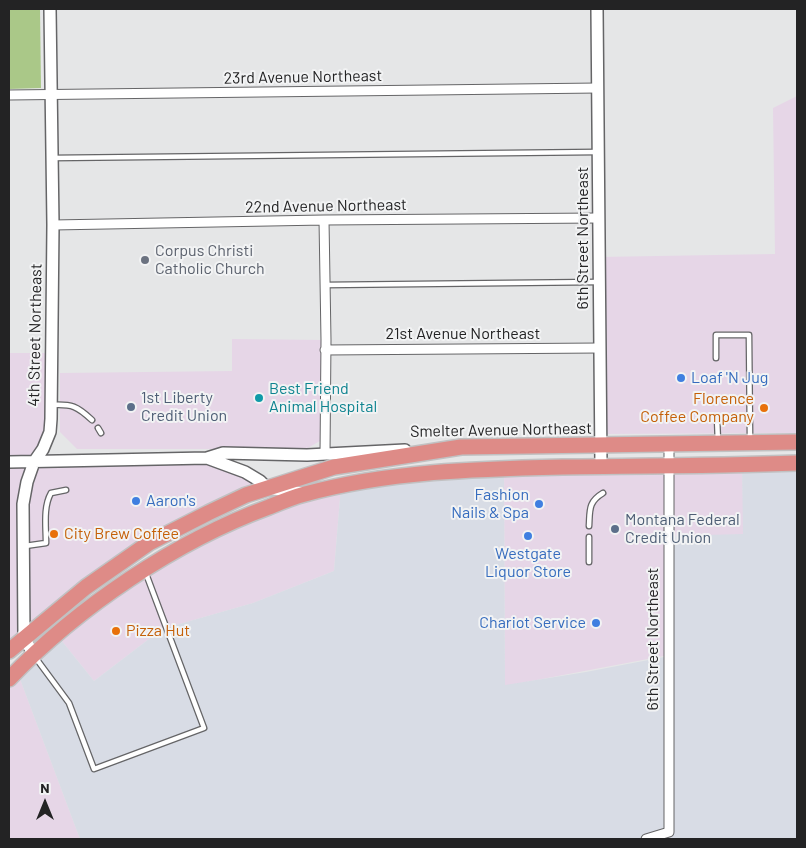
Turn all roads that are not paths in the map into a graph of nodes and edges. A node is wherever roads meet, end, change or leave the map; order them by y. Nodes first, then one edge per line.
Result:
1 (50, 9) edge
2 (597, 9) edge
3 (598, 88) junction
4 (51, 94) junction
5 (9, 95) edge
6 (598, 152) junction
7 (52, 158) junction
8 (599, 218) junction
9 (324, 220) junction
10 (53, 226) junction
11 (599, 282) junction
12 (325, 285) junction
13 (600, 348) junction
14 (326, 350) junction
15 (716, 358) dead end
16 (51, 405) junction
17 (718, 418) dead end
18 (92, 420) dead end
19 (98, 428) dead end
20 (101, 433) dead end
21 (797, 442) edge
22 (750, 443) junction
23 (718, 444) junction
24 (601, 445) junction
25 (669, 445) junction
26 (461, 446) junction
27 (325, 454) junction
28 (207, 458) junction
29 (9, 462) edge
30 (34, 462) junction
31 (797, 463) edge
32 (669, 466) junction
33 (601, 467) junction
34 (267, 488) junction
35 (66, 490) dead end
36 (603, 493) dead end
37 (304, 494) junction
38 (590, 526) dead end
39 (590, 537) dead end
40 (24, 546) junction
41 (589, 562) dead end
42 (145, 570) junction
43 (24, 637) junction
44 (9, 651) edge
45 (33, 654) junction
46 (9, 679) edge
47 (646, 839) edge

1 - 4 street, 4th Street Northeast
2 - 3 street, 6th Street Northeast
3 - 4 street, 23rd Avenue Northeast
3 - 6 street, 6th Street Northeast
4 - 5 street, 23rd Avenue Northeast
4 - 7 street, 4th Street Northeast
6 - 7 lane
6 - 8 street, 6th Street Northeast
7 - 10 street, 4th Street Northeast
8 - 9 street, 22nd Avenue Northeast
8 - 11 street, 6th Street Northeast
9 - 10 street, 22nd Avenue Northeast
9 - 12 street
10 - 16 street, 4th Street Northeast
11 - 12 lane
11 - 13 street, 6th Street Northeast
12 - 14 street
13 - 14 street, 21st Avenue Northeast
13 - 24 street, 6th Street Northeast
14 - 27 street
15 - 22 lane
16 - 18 lane
16 - 30 street, 4th Street Northeast
17 - 23 lane
19 - 20 lane
21 - 22 highway, Smelter Avenue Northeast
22 - 23 highway, Smelter Avenue Northeast
23 - 25 highway, Smelter Avenue Northeast
24 - 25 highway, Smelter Avenue Northeast
24 - 26 highway, Smelter Avenue Northeast
24 - 33 street, 6th Street Northeast
25 - 32 street, 6th Street Northeast
26 - 27 street, Smelter Avenue Northeast
26 - 34 highway
27 - 28 street, Smelter Avenue Northeast
28 - 30 street, Smelter Avenue Northeast
28 - 34 street, Smelter Avenue Northeast
29 - 30 street, Smelter Avenue Northeast
30 - 40 street, 4th Street Northeast
31 - 32 highway
32 - 33 highway
32 - 47 street, 6th Street Northeast
33 - 37 highway
34 - 37 street, Smelter Avenue Northeast
34 - 43 highway
35 - 40 lane
36 - 38 lane
37 - 42 highway
39 - 41 lane
40 - 43 street, 4th Street Northeast
42 - 45 highway
42 - 45 lane
43 - 44 highway
43 - 45 street, 4th Street Northeast
45 - 46 highway

